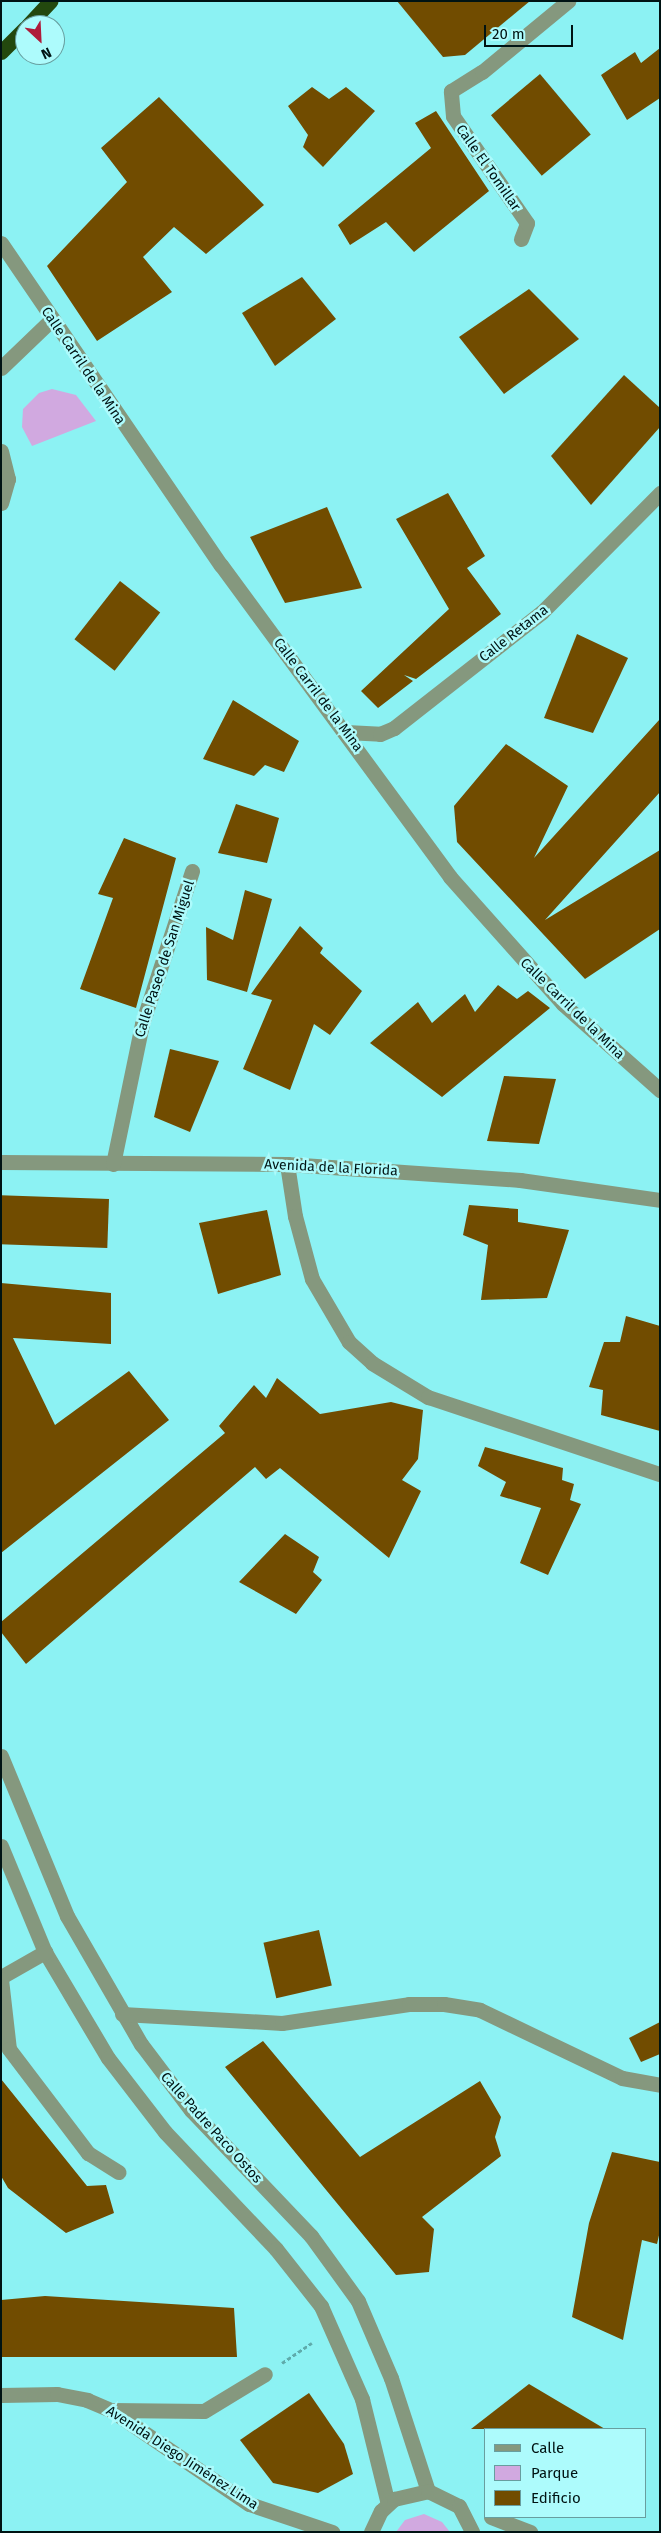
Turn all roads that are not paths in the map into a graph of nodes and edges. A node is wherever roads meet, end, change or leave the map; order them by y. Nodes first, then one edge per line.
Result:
1 (50, 1) edge
2 (568, 1) edge
3 (37, 15) edge
4 (14, 40) joint
5 (1, 52) edge
6 (1, 65) edge
7 (521, 239) dead end
8 (1, 243) edge
9 (51, 320) junction
10 (1, 368) edge
11 (1, 451) edge
12 (660, 493) edge
13 (1, 503) edge
14 (346, 732) junction
15 (192, 871) dead end
16 (660, 1090) edge
17 (1, 1162) edge
18 (113, 1164) junction
19 (287, 1164) junction
20 (660, 1200) edge
21 (660, 1474) edge
22 (1, 1756) edge
23 (1, 1846) edge
24 (45, 1952) junction
25 (1, 1978) edge
26 (122, 2014) junction
27 (660, 2086) edge
28 (118, 2172) dead end
29 (264, 2374) road end
30 (1, 2396) edge
31 (111, 2410) junction
32 (428, 2491) junction
33 (388, 2504) junction
34 (458, 2506) junction
35 (483, 2514) edge
36 (494, 2518) edge
37 (332, 2532) edge
38 (371, 2532) edge
39 (472, 2532) edge
40 (530, 2532) edge

1 - 3 highway
2 - 7 street, Calle El Tomillar
4 - 5 highway
4 - 6 highway
8 - 9 street, Calle Carril de la Mina
9 - 10 street
9 - 14 street, Calle Carril de la Mina
11 - 13 street
12 - 14 street, Calle Retama
14 - 16 street, Calle Carril de la Mina
15 - 18 street, Calle Paseo de San Miguel
17 - 18 street, Avenida de la Florida
18 - 19 street, Avenida de la Florida
19 - 20 street, Avenida de la Florida
19 - 21 street
22 - 26 street, Calle Padre Paco Ostos
23 - 24 street
24 - 25 street
24 - 33 street
25 - 28 street
26 - 27 street
26 - 32 street, Calle Padre Paco Ostos
29 - 31 street
30 - 31 street, Avenida Diego Jiménez Lima
31 - 37 street, Avenida Diego Jiménez Lima
32 - 33 street
32 - 34 street
33 - 38 street
34 - 35 street
34 - 39 street
36 - 40 street

